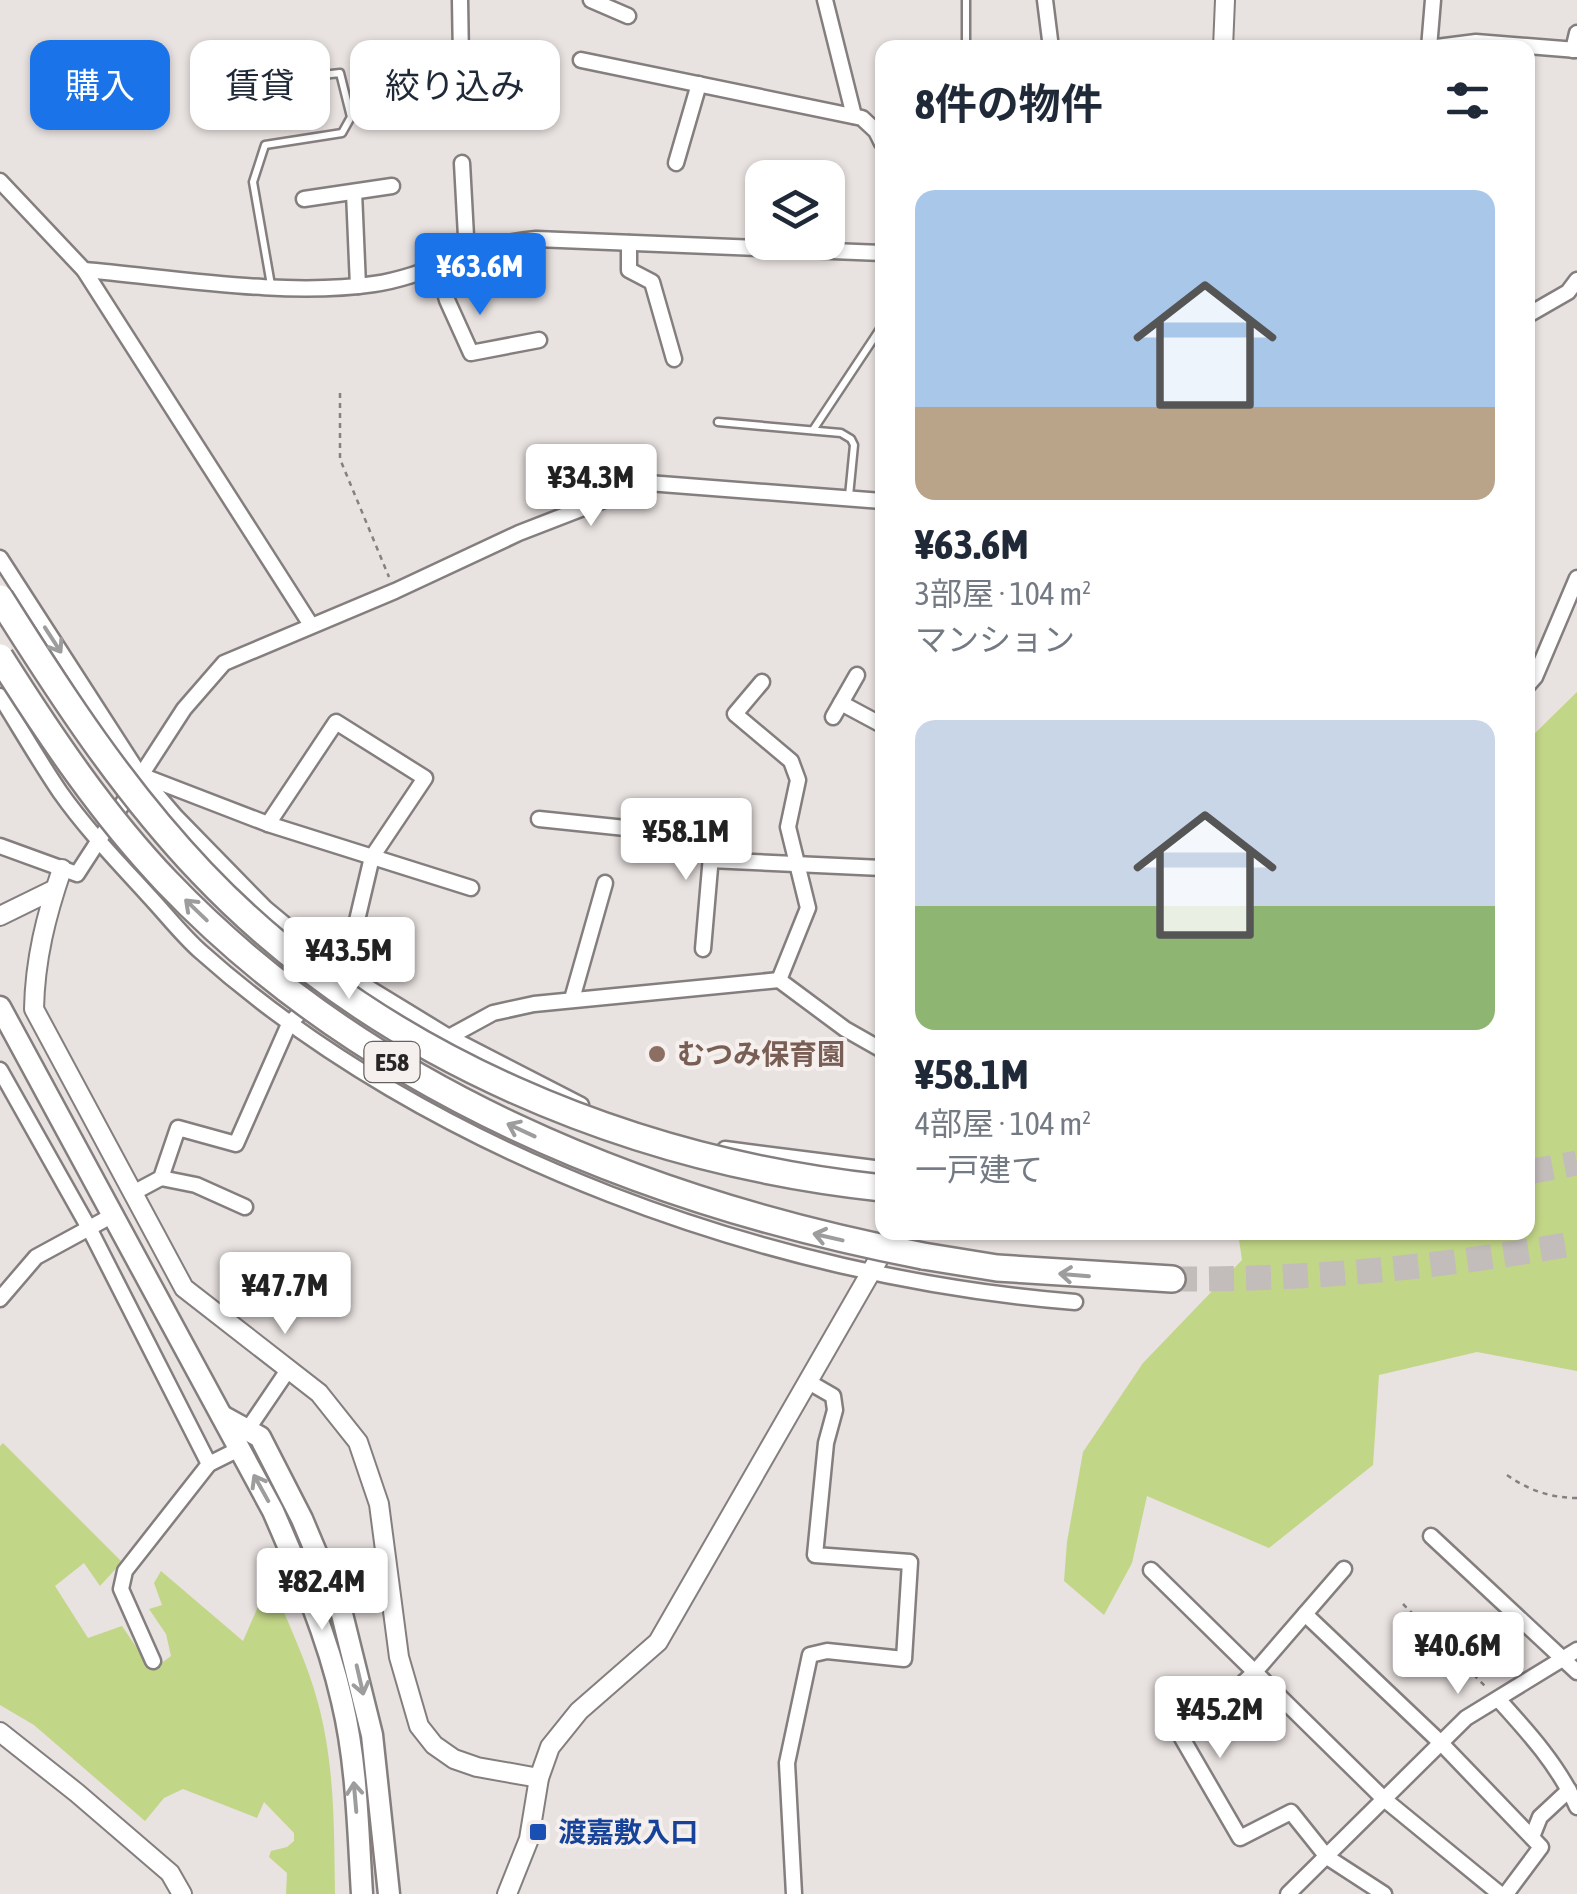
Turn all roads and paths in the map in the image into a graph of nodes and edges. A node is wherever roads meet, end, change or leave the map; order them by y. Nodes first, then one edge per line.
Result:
1 (460, 0) edge
2 (590, 0) edge
3 (825, 0) edge
4 (966, 0) edge
5 (1046, 0) edge
6 (1225, 0) edge
7 (1433, 0) edge
8 (628, 16) dead end
9 (1577, 32) edge
10 (461, 40) edge
11 (966, 40) edge
12 (1050, 40) edge
13 (1224, 40) edge
14 (1430, 40) edge
15 (1535, 47) edge
16 (1575, 50) edge
17 (581, 60) dead end
18 (330, 74) edge
19 (699, 84) junction
20 (854, 116) junction
21 (875, 134) edge
22 (462, 163) dead end
23 (676, 163) dead end
24 (0, 181) edge
25 (392, 186) dead end
26 (354, 192) junction
27 (304, 200) dead end
28 (629, 243) junction
29 (875, 253) edge
30 (467, 255) junction
31 (437, 265) junction
32 (84, 270) junction
33 (271, 286) junction
34 (358, 286) junction
35 (1574, 291) edge
36 (1535, 312) edge
37 (875, 337) edge
38 (539, 340) dead end
39 (674, 360) dead end
40 (340, 393) dead end
41 (718, 422) dead end
42 (813, 430) junction
43 (848, 498) junction
44 (875, 500) edge
45 (0, 558) edge
46 (1577, 578) edge
47 (395, 592) junction
48 (0, 598) edge
49 (311, 625) junction
50 (0, 657) edge
51 (857, 676) dead end
52 (1535, 676) edge
53 (762, 682) dead end
54 (0, 696) edge
55 (875, 723) edge
56 (140, 775) junction
57 (538, 819) dead end
58 (268, 824) junction
59 (100, 842) junction
60 (0, 846) edge
61 (372, 857) junction
62 (710, 860) junction
63 (799, 866) junction
64 (875, 868) edge
65 (62, 869) junction
66 (605, 883) dead end
67 (471, 888) dead end
68 (55, 889) junction
69 (0, 916) edge
70 (703, 949) dead end
71 (341, 971) junction
72 (779, 980) junction
73 (572, 1000) junction
74 (0, 1007) edge
75 (290, 1024) junction
76 (449, 1037) junction
77 (875, 1046) edge
78 (0, 1070) edge
79 (875, 1169) edge
80 (161, 1178) junction
81 (875, 1187) edge
82 (133, 1193) junction
83 (244, 1208) dead end
84 (114, 1214) junction
85 (89, 1228) junction
86 (889, 1240) edge
87 (870, 1272) junction
88 (1172, 1280) tunnel mouth
89 (0, 1299) edge
90 (1075, 1302) dead end
91 (288, 1370) junction
92 (806, 1381) junction
93 (243, 1439) junction
94 (209, 1464) junction
95 (1507, 1475) dead end
96 (1577, 1498) edge
97 (1431, 1536) dead end
98 (1344, 1569) dead end
99 (1152, 1570) dead end
100 (1404, 1604) dead end
101 (1305, 1614) junction
102 (1577, 1650) edge
103 (1564, 1660) junction
104 (153, 1661) dead end
105 (1254, 1672) junction
106 (1577, 1672) edge
107 (1498, 1699) junction
108 (0, 1732) edge
109 (1441, 1743) junction
110 (539, 1778) junction
111 (1569, 1790) junction
112 (1384, 1799) junction
113 (1577, 1807) edge
114 (1532, 1838) junction
115 (1327, 1857) junction
116 (182, 1894) edge
117 (362, 1894) edge
118 (389, 1894) edge
119 (507, 1894) edge
120 (794, 1894) edge
121 (1288, 1894) edge
122 (1384, 1894) edge
123 (1503, 1894) edge

1 - 10 street
2 - 8 street
3 - 20 street
4 - 11 lane
5 - 12 street
6 - 13 street
7 - 14 street
9 - 16 street
15 - 16 street
17 - 19 street
18 - 33 lane
19 - 20 street
19 - 23 street
20 - 21 street
22 - 30 street
24 - 32 street
25 - 26 street
26 - 27 street
26 - 34 street
28 - 29 street
28 - 30 street
28 - 39 street
30 - 31 street
31 - 34 street
31 - 38 street
32 - 33 street
32 - 49 street
33 - 34 street
35 - 36 street
37 - 42 lane
40 - 47 path
41 - 42 lane
42 - 43 lane
43 - 44 street
43 - 47 street
45 -> 56 street
46 - 52 street
47 - 49 street
48 - 81 highway, E58, bridge
49 - 56 street
88 -> 50 highway, E58, bridge
51 - 55 street
53 - 63 street
54 - 59 street
56 - 58 street
56 - 59 street
56 - 71 street
57 - 62 street
58 - 61 street
58 - 61 street
59 - 65 street
59 - 75 street
60 - 65 street
61 - 67 street
61 - 71 street
62 - 63 street
62 - 70 street
63 - 64 street
63 - 72 street
65 - 68 street
66 - 73 street
68 - 69 street
68 - 82 street
71 - 75 street
71 - 76 street
72 - 73 street
72 - 77 street
73 - 76 street
74 - 84 main road
75 - 80 street
75 - 87 street
76 - 79 street
78 - 85 street
80 - 82 street
80 - 83 street
82 - 91 street
84 - 85 street
84 - 93 main road
85 - 89 street
85 - 94 street
86 - 87 street
87 - 90 street
87 - 92 street
91 - 93 street
91 - 110 street
92 - 110 street
92 - 120 street
93 - 94 street
117 -> 93 main road
93 -> 118 main road
94 - 104 street
95 - 96 path
97 - 103 street
98 - 101 street
99 - 105 street
100 - 107 path
101 - 105 street
101 - 109 street
102 - 103 street
103 - 106 street
103 - 107 street
105 - 112 street
105 - 115 street
107 - 109 street
107 - 111 street
108 - 116 street
109 - 112 street
109 - 114 street
110 - 119 street
111 - 113 street
111 - 114 street
112 - 115 street
112 - 123 street
114 - 123 street
115 - 121 street
115 - 122 street

